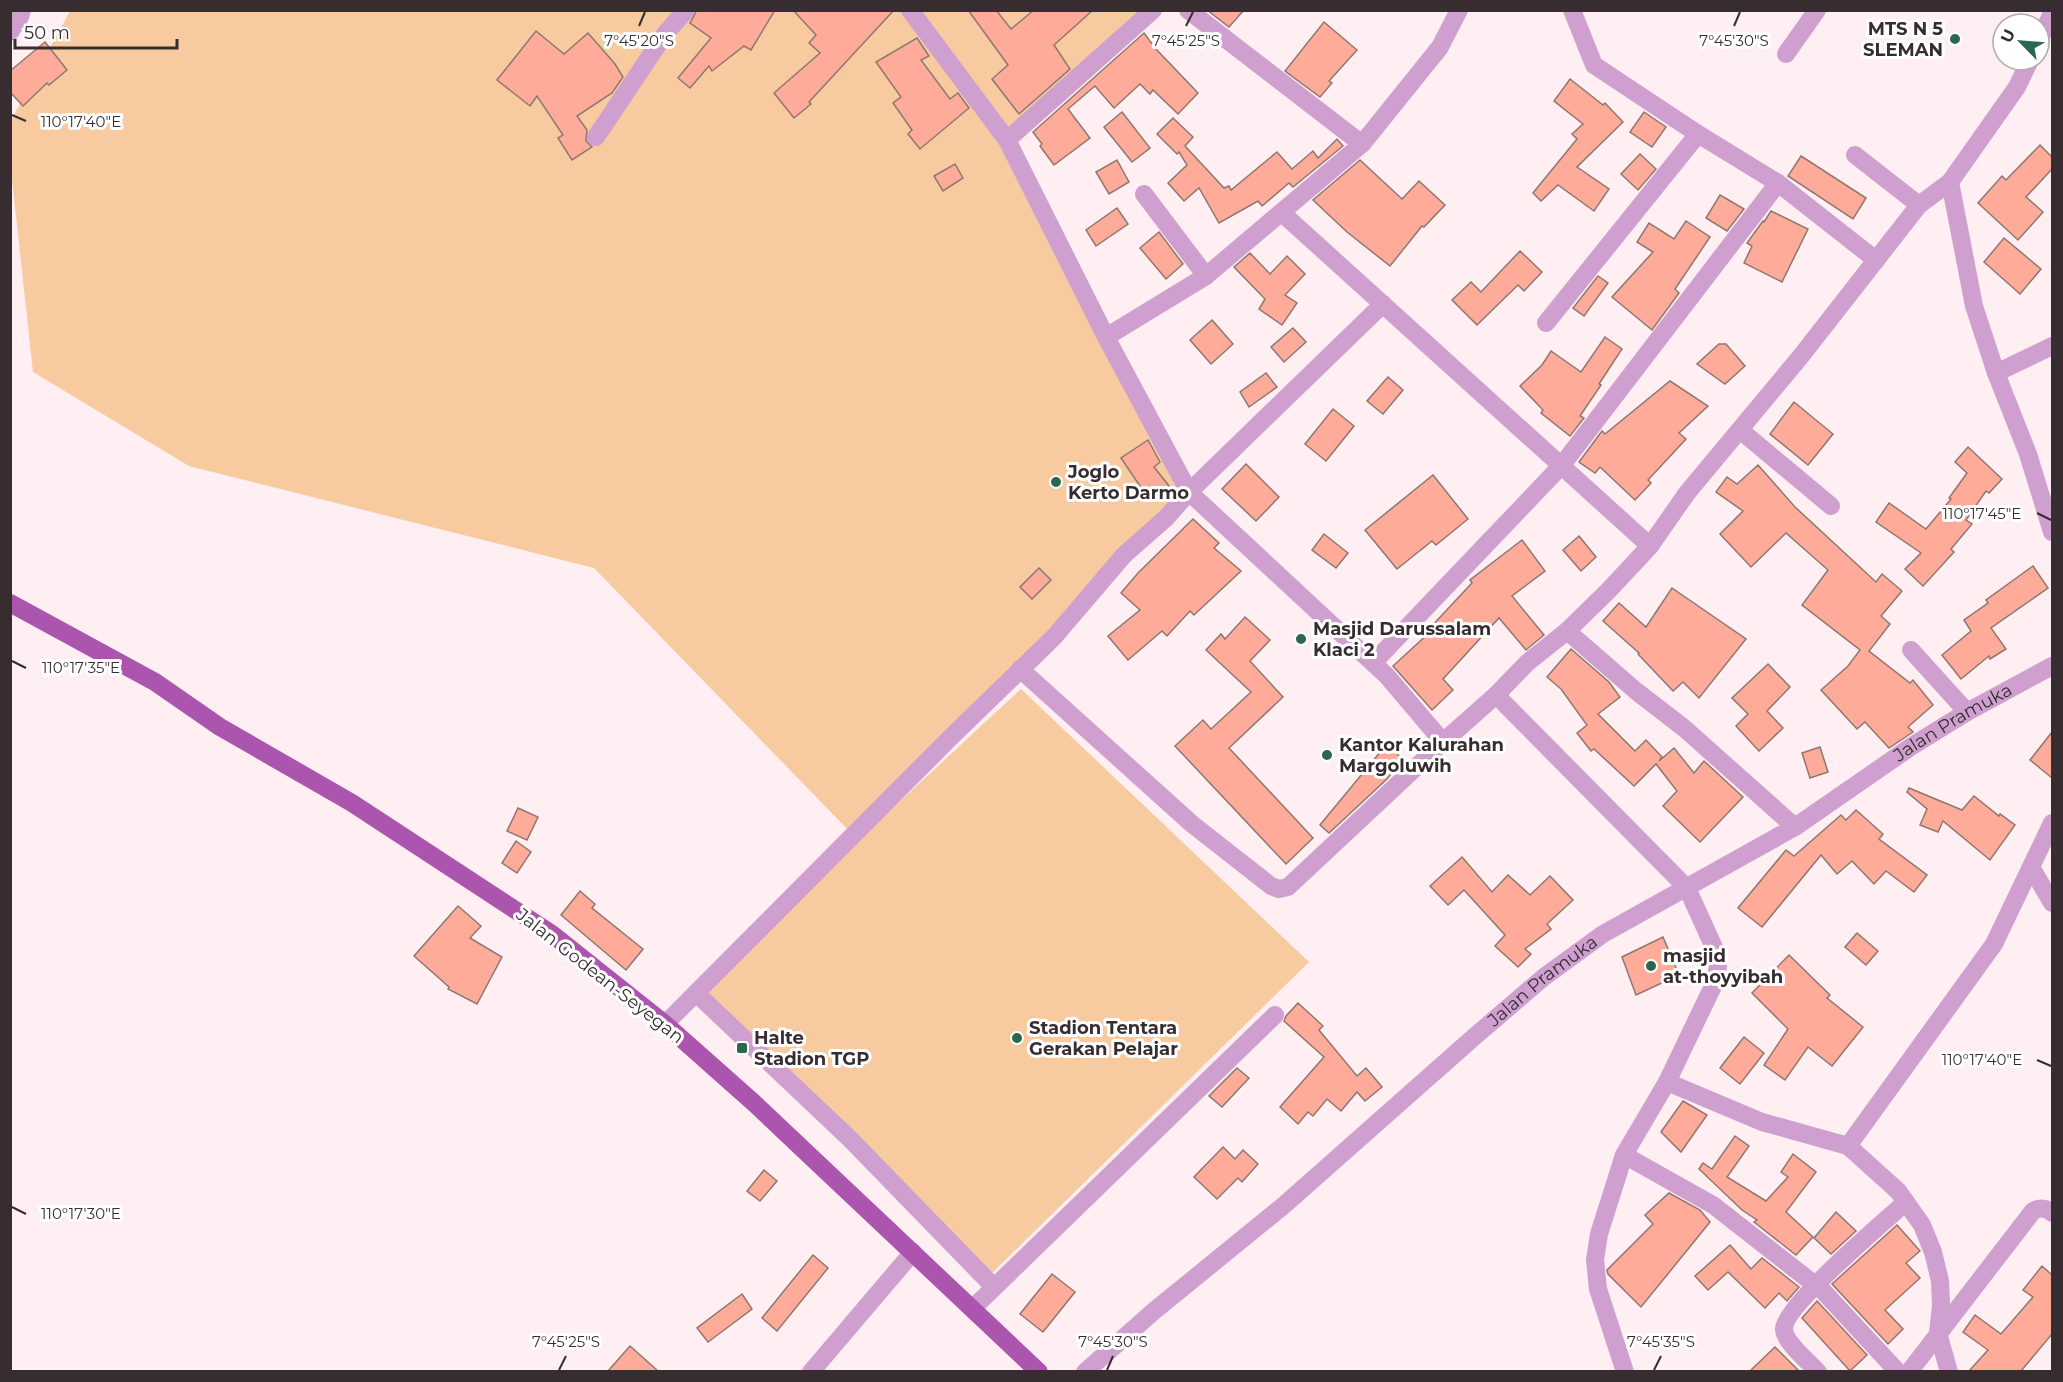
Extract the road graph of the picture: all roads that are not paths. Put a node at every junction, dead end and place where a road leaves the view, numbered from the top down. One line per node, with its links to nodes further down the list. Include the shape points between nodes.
1 (22, 10): 9 (street)
2 (686, 10): 13 (street, via 665,34)
3 (910, 10): 14 (street)
4 (1154, 10): 14 (street)
5 (1188, 10): 15 (street)
6 (1459, 10): 15 (street, via 1440,47)
7 (1572, 10): 12 (street, via 1594,65)
8 (1817, 10): 10 (street)
9 (10, 32)
10 (1786, 54)
11 (2024, 72): 17 (street)
12 (1698, 134): 18 (street); 25 (street)
13 (596, 137)
14 (1007, 140): 26 (street)
15 (1362, 144): 21 (street)
16 (1856, 155): 20 (street)
17 (1950, 182): 20 (street); 28 (street, via 1974,306)
18 (1778, 183): 22 (street); 30 (street)
19 (1144, 194): 23 (street)
20 (1919, 205): 22 (street)
21 (1282, 213): 23 (street); 24 (street)
22 (1876, 260): 29 (street)
23 (1206, 276): 26 (street)
24 (1383, 303): 30 (street); 31 (street)
25 (1546, 323)
26 (1106, 337): 31 (street)
27 (2052, 346): 28 (street)
28 (1996, 373): 32 (street)
29 (1740, 430): 33 (street); 35 (street)
30 (1562, 465): 35 (street); 39 (street)
31 (1189, 492): 39 (street); 41 (street, via 1124,555 1054,637)
32 (2048, 500): 34 (street)
33 (1831, 506)
34 (2052, 532)
35 (1650, 546): 37 (street)
36 (10, 603): 52 (main road, Jalan Godean-Seyegan, via 155,682 220,727 352,803 552,933)
37 (1567, 631): 42 (street, via 1527,663); 46 (street, via 1684,728)
38 (1911, 650): 43 (street)
39 (1373, 663): 44 (street)
40 (2052, 666): 43 (street, Jalan Pramuka)
41 (1020, 669): 44 (street, via 1192,824 1279,889 1288,887); 50 (street)
42 (1496, 695): 44 (street); 48 (street)
43 (1967, 712): 46 (street, Jalan Pramuka)
44 (1443, 742)
45 (2052, 823): 47 (street)
46 (1795, 828): 48 (street, Jalan Pramuka)
47 (2031, 867): 49 (street); 54 (street, via 1994,944)
48 (1687, 888): 53 (street, via 1717,954 1718,966 1715,982); 65 (street, Jalan Pramuka, via 1603,934 1544,977 1283,1206)
49 (2052, 903)
50 (696, 993): 52 (street); 60 (street, via 850,1139)
51 (1275, 1014): 60 (street)
52 (665, 1024): 58 (main road, Jalan Godean-Seyegan)
53 (1667, 1082): 54 (street, via 1762,1122); 55 (street)
54 (1848, 1146): 56 (street)
55 (1624, 1155): 59 (street, via 1713,1205); 66 (street, via 1599,1234 1595,1260 1598,1289)
56 (1906, 1202): 59 (street); 62 (street, via 1922,1225 1933,1252 1940,1281)
57 (2052, 1214): 62 (street, via 2046,1209 2033,1211)
58 (913, 1252): 61 (main road, Jalan Godean-Seyegan); 64 (street)
59 (1816, 1285): 67 (street, via 1786,1320 1784,1328 1785,1338); 68 (street)
60 (994, 1287): 61 (street)
61 (973, 1308): 63 (main road, Jalan Godean-Seyegan)
62 (1938, 1333): 69 (street); 70 (street)
63 (1035, 1370)
64 (811, 1371)
65 (1085, 1371)
66 (1624, 1371)
67 (1818, 1371)
68 (1898, 1371)
69 (1909, 1371)
70 (1948, 1371)

